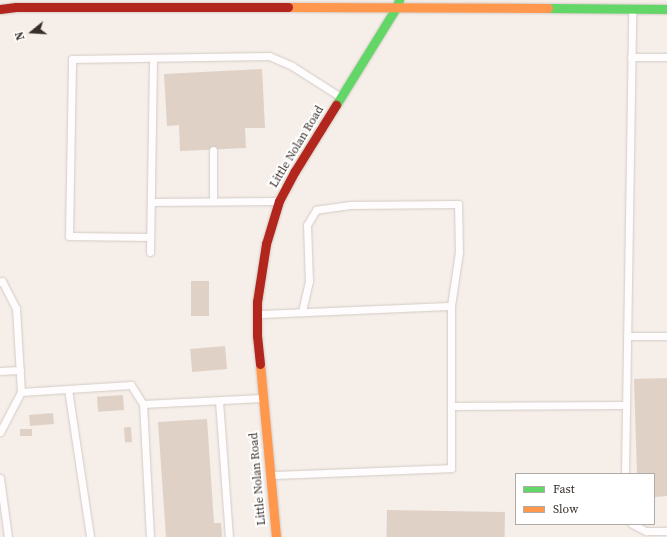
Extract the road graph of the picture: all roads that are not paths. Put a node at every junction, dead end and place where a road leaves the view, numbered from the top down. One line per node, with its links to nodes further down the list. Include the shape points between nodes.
1 (154, 3): 2 (main road); 3 (main road)
2 (196, 3): 4 (main road)
3 (17, 4): 7 (main road)
4 (297, 4): 5 (main road)
5 (398, 4): 6 (main road); 13 (main road, Little Nolan Road)
6 (528, 4): 8 (main road)
7 (0, 9)
8 (632, 9): 9 (main road); 10 (lane)
9 (667, 9)
10 (631, 57): 11 (lane); 24 (lane)
11 (667, 57)
12 (153, 58): 13 (lane, via 269,56 292,66); 17 (lane); 18 (lane, via 72,59 71,82 69,236)
13 (341, 97): 16 (main road, Little Nolan Road)
14 (214, 150): 15 (lane)
15 (213, 201): 16 (lane); 17 (lane)
16 (279, 201): 23 (main road, Little Nolan Road, via 262,262)
17 (151, 202): 18 (lane)
18 (150, 237): 19 (lane)
19 (150, 252)
20 (0, 282): 26 (lane, via 2,281 16,308)
21 (451, 306): 22 (lane); 22 (lane, via 459,252 458,204 350,205 316,210 307,225 309,281); 34 (lane)
22 (302, 312): 23 (lane)
23 (257, 314): 30 (main road, Little Nolan Road)
24 (627, 336): 25 (lane); 33 (lane)
25 (667, 336)
26 (20, 370): 27 (lane); 29 (lane)
27 (0, 371)
28 (68, 389): 29 (lane); 32 (lane, via 131,385); 42 (lane)
29 (21, 392): 35 (lane)
30 (263, 398): 31 (lane); 37 (main road, Little Nolan Road)
31 (219, 401): 32 (lane); 44 (lane)
32 (143, 404): 43 (lane)
33 (625, 405): 34 (lane); 36 (lane)
34 (451, 406): 37 (lane, via 451,468)
35 (0, 432)
36 (625, 473)
37 (270, 475): 45 (main road, Little Nolan Road)
38 (0, 478): 41 (lane)
39 (634, 525): 40 (lane, via 646,531)
40 (667, 531)
41 (8, 537)
42 (90, 537)
43 (150, 537)
44 (229, 537)
45 (276, 537)

